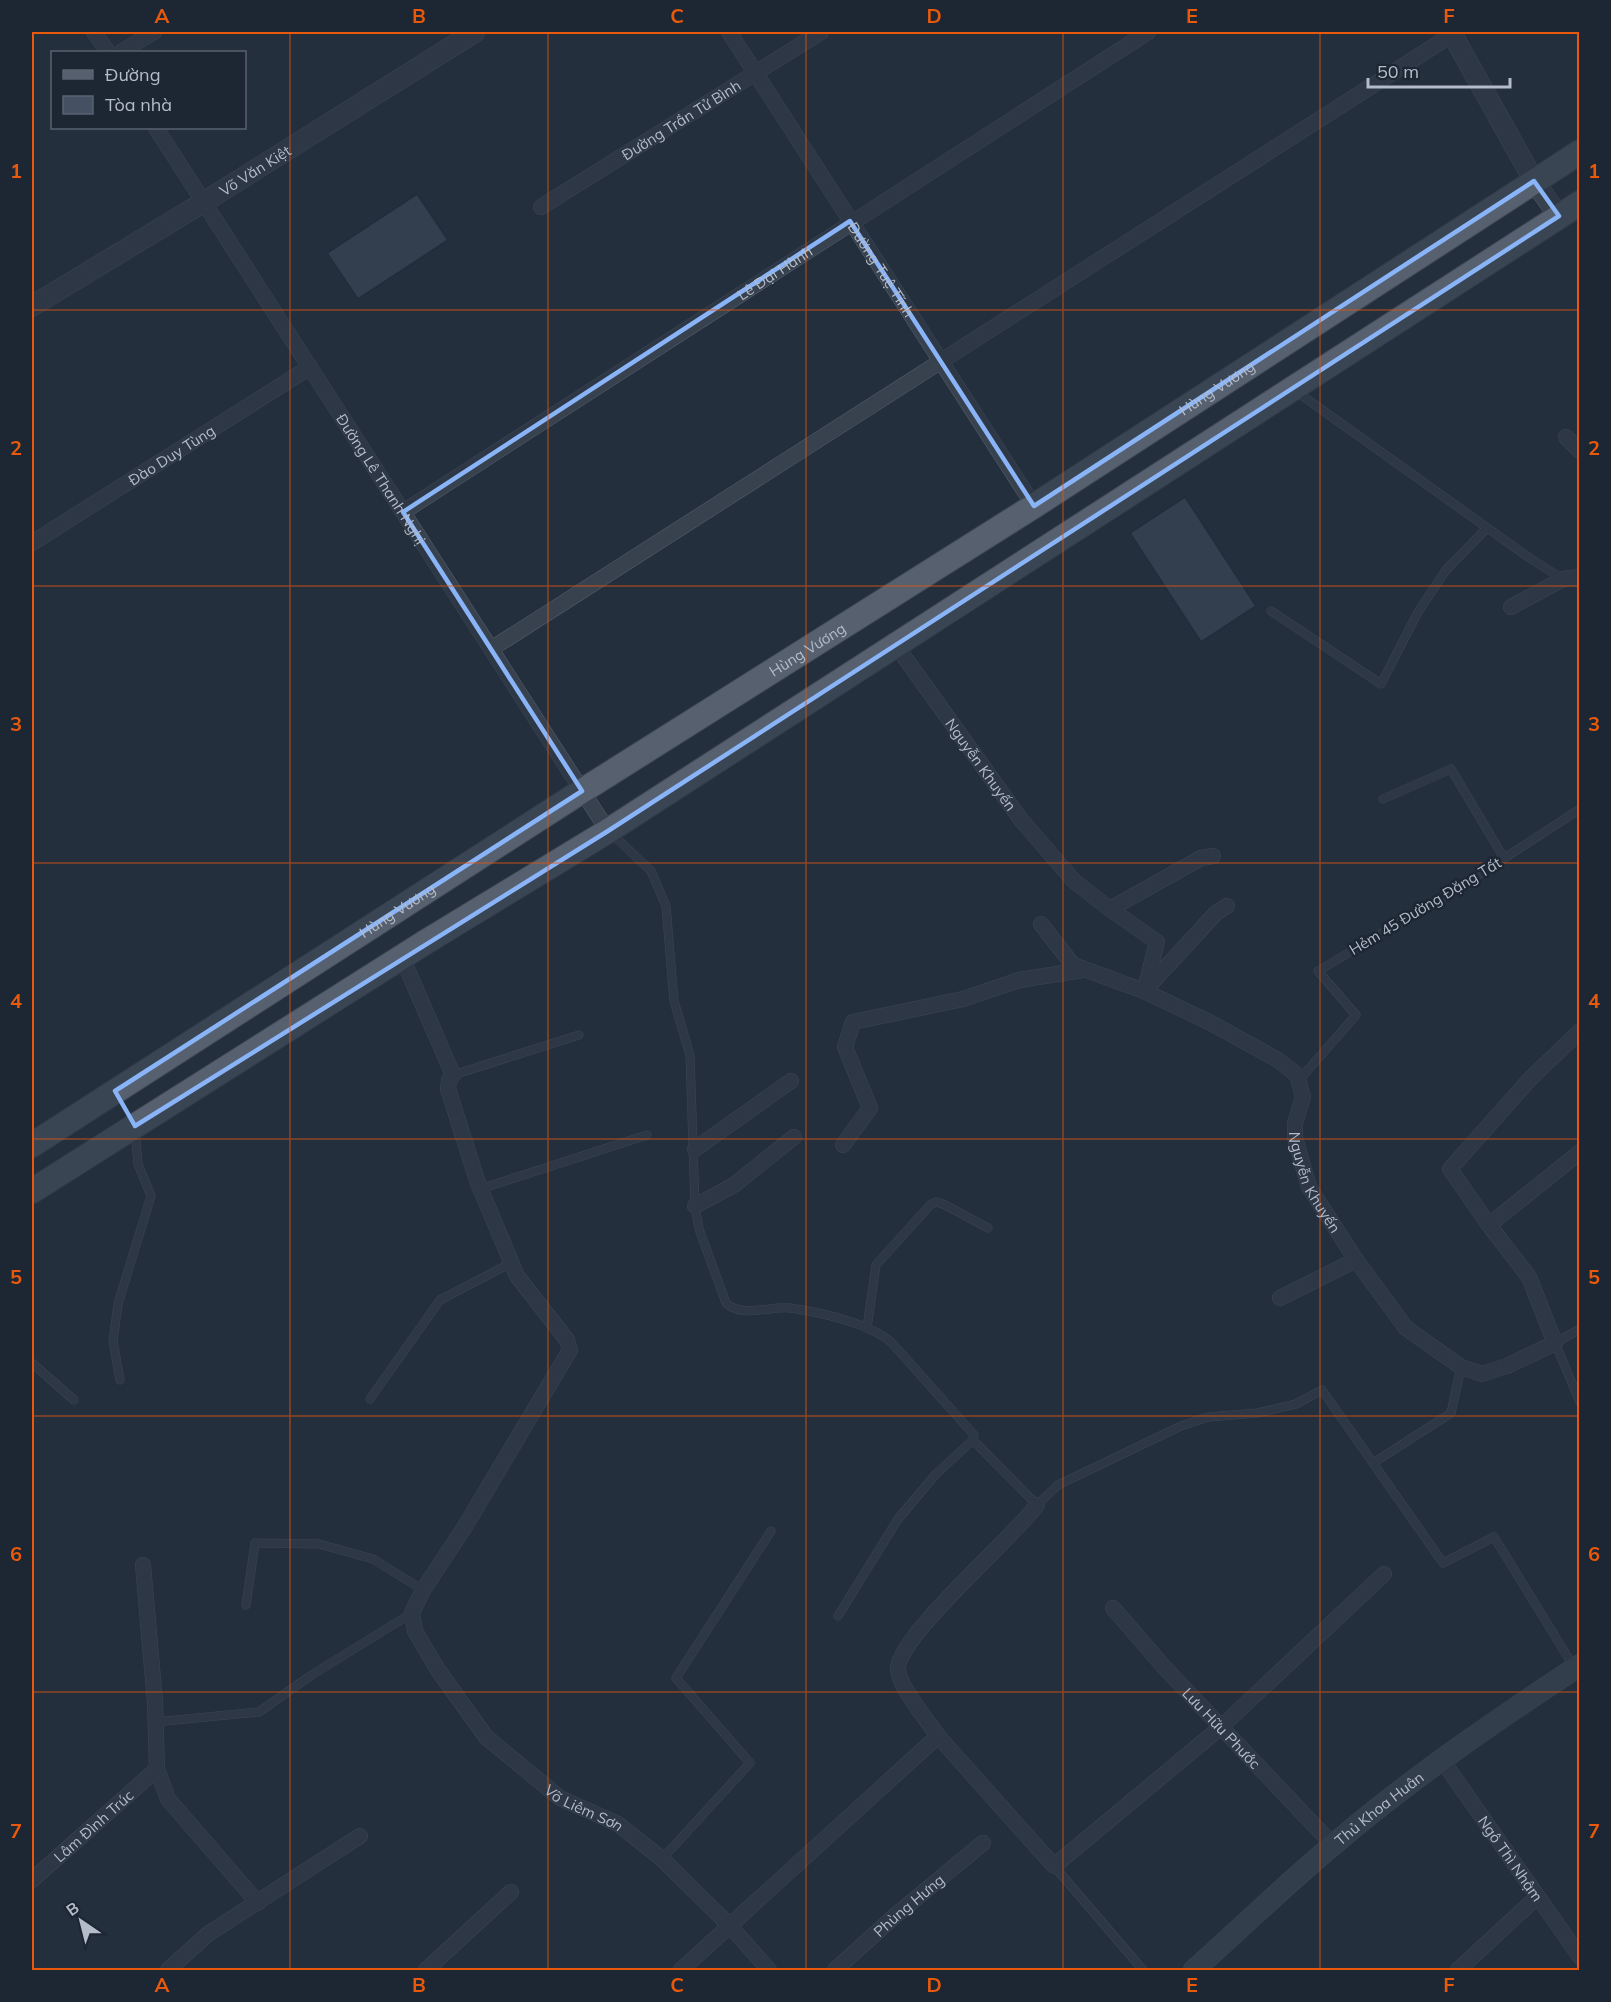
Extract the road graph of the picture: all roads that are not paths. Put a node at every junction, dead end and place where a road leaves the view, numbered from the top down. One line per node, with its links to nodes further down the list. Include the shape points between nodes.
1 (94, 32): 8 (street)
2 (154, 32): 9 (street)
3 (476, 32): 14 (street, Võ Văn Kiệt)
4 (729, 32): 10 (street, Đường Tuệ Tĩnh)
5 (821, 32): 10 (street, Đường Trần Tử Bình)
6 (1148, 32): 18 (street, Lê Đại Hành)
7 (1452, 33): 13 (street); 20 (street)
8 (107, 51)
9 (124, 51)
10 (755, 72): 16 (street, Đường Trần Tử Bình); 18 (street, Đường Tuệ Tĩnh)
11 (157, 129): 14 (street, Đường Lê Thanh Nghị)
12 (1580, 152): 13 (main road, Hùng Vương)
13 (1534, 181): 17 (street); 25 (main road, Hùng Vương)
14 (204, 202): 19 (street, Võ Văn Kiệt); 21 (street, Đường Lê Thanh Nghị)
15 (1580, 203): 17 (main road)
16 (541, 207)
17 (1559, 216): 22 (main road)
18 (850, 221): 20 (street, Đường Tuệ Tĩnh); 26 (street, Lê Đại Hành)
19 (32, 306)
20 (940, 362): 25 (street, Đường Tuệ Tĩnh); 34 (street)
21 (310, 367): 26 (street, Đường Lê Thanh Nghị); 28 (street, Đào Duy Tùng)
22 (1293, 389): 27 (lane); 33 (main road)
23 (1566, 437): 24 (street)
24 (1580, 451)
25 (1034, 506): 35 (main road, Hùng Vương)
26 (403, 512): 34 (street, Đường Lê Thanh Nghị)
27 (1487, 528): 30 (lane); 32 (lane, via 1446,570 1418,612 1381,684)
28 (32, 543)
29 (1580, 577): 30 (street)
30 (1563, 579): 31 (street)
31 (1511, 607)
32 (1271, 611)
33 (895, 644): 38 (main road); 42 (street, Nguyễn Khuyến, via 1022,821 1074,881)
34 (491, 649): 35 (street, Đường Lê Thanh Nghị)
35 (582, 790): 38 (street, Đường Lê Thanh Nghị); 52 (main road, Hùng Vương)
36 (1383, 800): 40 (lane, via 1451,769)
37 (1580, 809): 40 (lane, Hẻm 45 Đường Đặng Tất)
38 (608, 831): 44 (main road); 58 (lane, via 651,871 666,906 674,1001 690,1055)
39 (1213, 856): 42 (street, via 1201,858)
40 (1504, 858): 50 (lane, Hẻm 45 Đường Đặng Tất, via 1318,971 1356,1015)
41 (1227, 906): 46 (street)
42 (1110, 909): 46 (street, Nguyễn Khuyến, via 1157,942)
43 (1041, 924): 45 (street, via 1073,965)
44 (402, 957): 49 (street); 53 (main road)
45 (1083, 970): 46 (street); 57 (street, via 1019,980 963,999 853,1022 845,1047 870,1108)
46 (1144, 992): 50 (street, via 1278,1060)
47 (1580, 1031): 63 (street, via 1529,1080 1450,1169)
48 (579, 1035): 49 (lane)
49 (453, 1075): 60 (street, via 448,1080 448,1089)
50 (1299, 1079): 65 (street, Nguyễn Khuyến, via 1303,1097 1295,1123 1296,1138 1306,1181)
51 (791, 1081): 58 (street)
52 (115, 1091): 53 (main road); 56 (main road, Hùng Vương)
53 (135, 1126): 61 (main road); 73 (lane, via 138,1164 150,1196 118,1304 113,1341)
54 (647, 1135): 60 (lane)
55 (794, 1137): 62 (street, via 734,1185)
56 (32, 1144)
57 (843, 1145)
58 (695, 1149): 62 (lane)
59 (1580, 1152): 63 (street)
60 (480, 1189): 66 (street)
61 (32, 1191)
62 (695, 1206): 68 (lane, via 699,1229 731,1309 788,1308)
63 (1489, 1225): 70 (street, via 1528,1277)
64 (988, 1228): 68 (lane, via 945,1205 931,1204 876,1265)
65 (1356, 1260): 67 (street); 72 (street, Nguyễn Khuyến, via 1406,1328)
66 (512, 1263): 75 (lane, via 441,1300); 83 (street, via 524,1287 567,1340 570,1350)
67 (1280, 1298)
68 (867, 1328): 77 (lane, via 892,1343 968,1426)
69 (1580, 1329): 70 (lane)
70 (1555, 1343): 72 (street, Nguyễn Khuyến, via 1494,1371 1473,1373); 76 (lane)
71 (32, 1363): 74 (lane)
72 (1461, 1367): 78 (lane, via 1451,1413)
73 (120, 1380)
74 (74, 1400)
75 (370, 1400)
76 (1580, 1402)
77 (973, 1440): 79 (lane); 87 (lane, via 936,1474 898,1519)
78 (1373, 1463): 79 (lane, via 1322,1390 1296,1404 1257,1413 1208,1417 1180,1426 1058,1485); 88 (lane, via 1443,1563 1494,1537)
79 (1036, 1505): 91 (street, via 1014,1533 943,1604 900,1660 898,1668 903,1683)
80 (771, 1531): 97 (lane, via 676,1678 750,1763)
81 (143, 1565): 89 (street)
82 (1384, 1574): 90 (street)
83 (423, 1590): 84 (lane, via 373,1559 319,1544 255,1543); 86 (street)
84 (246, 1605)
85 (1113, 1608): 90 (street, Lưu Hữu Phước)
86 (412, 1613): 89 (lane, via 260,1712); 97 (street, Võ Liêm Sơn, via 415,1631 486,1737 561,1798 618,1824)
87 (838, 1616)
88 (1577, 1666): 92 (main road, Thủ Khoa Huân)
89 (155, 1722): 93 (street)
90 (1221, 1727): 96 (street, Lưu Hữu Phước); 98 (street)
91 (938, 1736): 98 (street); 103 (street)
92 (1442, 1760): 96 (main road, Thủ Khoa Huân); 101 (street, Ngô Thì Nhậm)
93 (157, 1770): 99 (street, Lâm Đình Trúc); 102 (street, via 168,1799)
94 (360, 1836): 102 (street)
95 (983, 1843): 109 (street, Phùng Hưng)
96 (1333, 1845): 111 (main road, Thủ Khoa Huân)
97 (662, 1859): 103 (street, Võ Liêm Sơn)
98 (1054, 1866): 110 (lane)
99 (32, 1880)
100 (511, 1892): 106 (street)
101 (1537, 1897): 104 (street, Ngô Thì Nhậm); 112 (street)
102 (258, 1903): 105 (street, via 208,1934)
103 (731, 1927): 107 (street); 108 (street, Võ Liêm Sơn)
104 (1580, 1957)
105 (168, 1971)
106 (426, 1971)
107 (681, 1971)
108 (769, 1971)
109 (835, 1971)
110 (1143, 1971)
111 (1194, 1971)
112 (1458, 1971)

